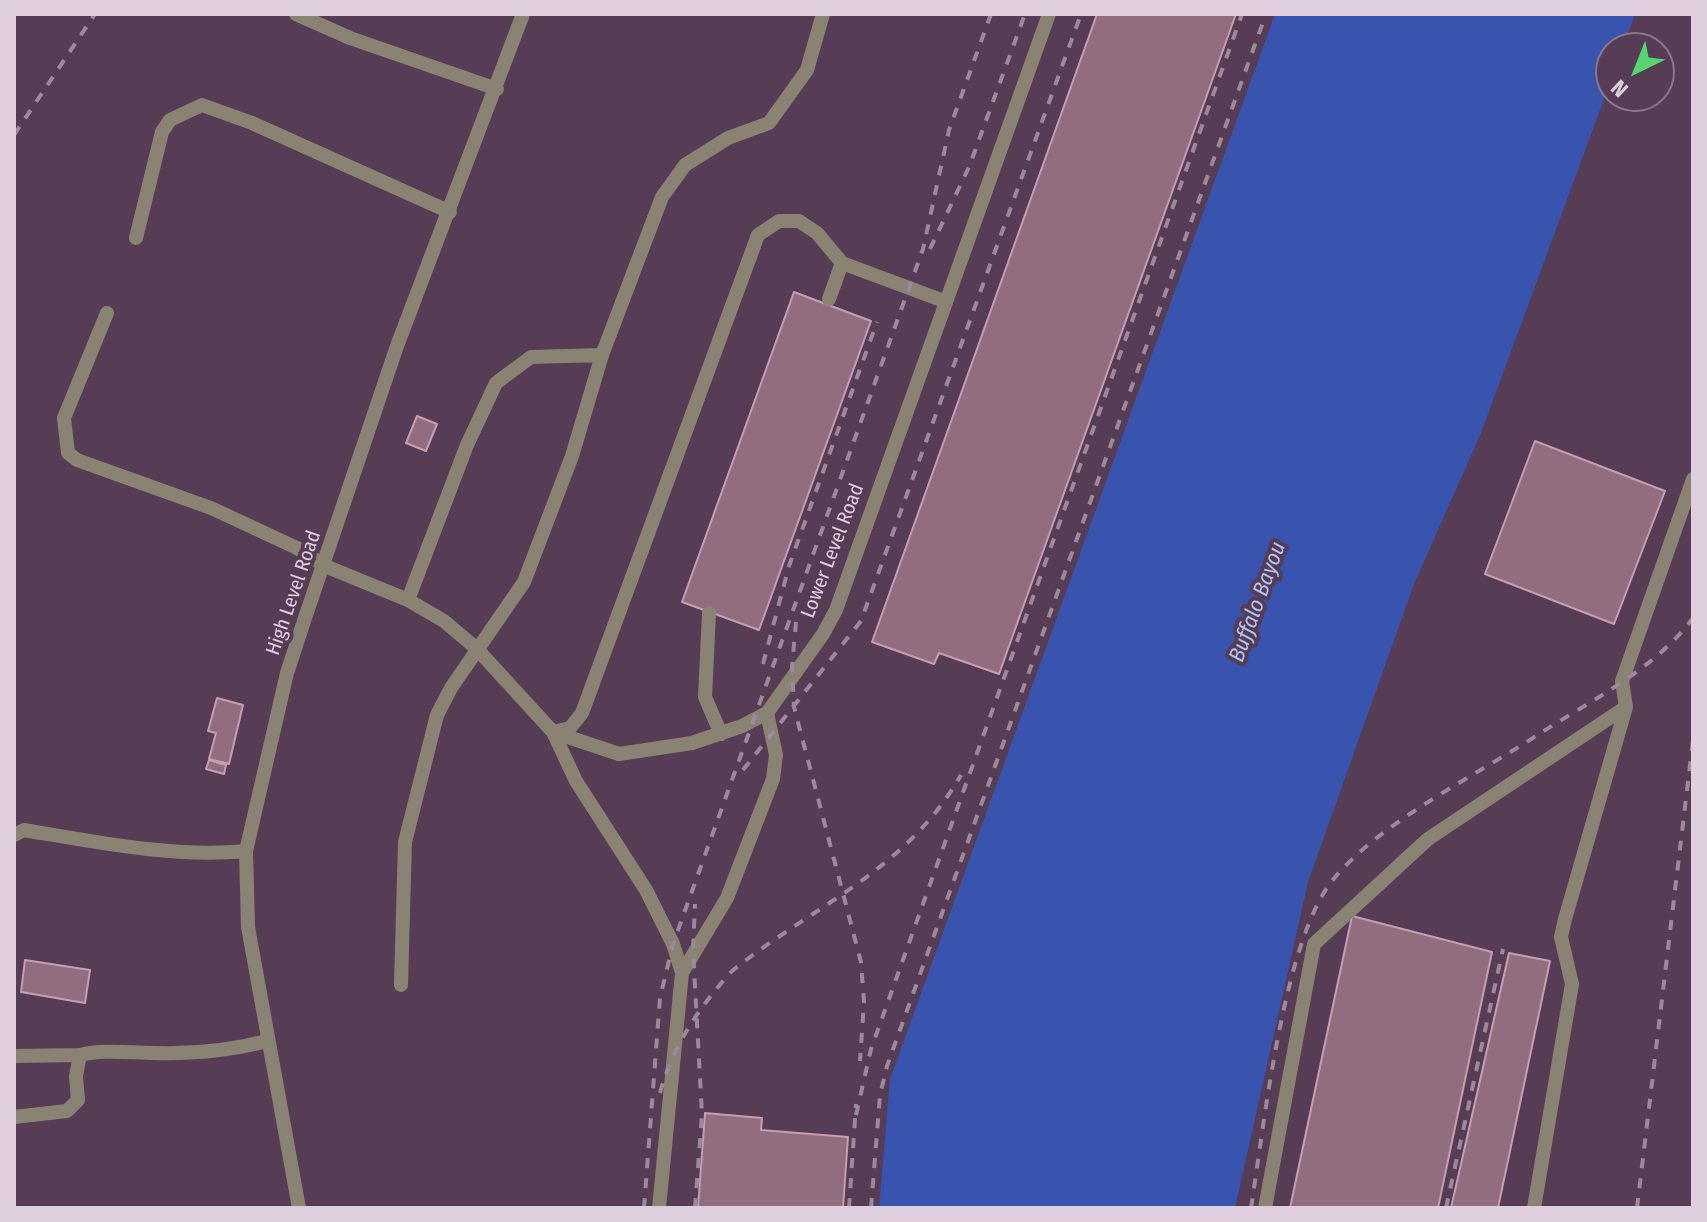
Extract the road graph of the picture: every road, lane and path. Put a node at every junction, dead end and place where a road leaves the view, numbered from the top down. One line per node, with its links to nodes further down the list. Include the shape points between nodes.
1 (296, 14): 5 (lane)
2 (523, 14): 5 (lane, High Level Road)
3 (823, 14): 12 (lane, via 807,70 769,123 728,138 685,165 662,197)
4 (1049, 14): 10 (lane, Lower Level Road)
5 (497, 89): 6 (lane, High Level Road)
6 (450, 212): 7 (lane, via 202,105 170,120 162,132); 14 (lane, High Level Road, via 369,423)
7 (136, 238)
8 (842, 263): 9 (lane); 10 (lane); 20 (lane, via 799,221 779,221 758,235 582,713 570,728)
9 (829, 299)
10 (944, 301): 19 (lane, Lower Level Road, via 836,610)
11 (107, 313): 14 (lane, via 64,418 68,453 211,508)
12 (602, 355): 15 (lane, via 531,357 496,383); 17 (lane, via 572,456 524,582)
13 (1693, 479): 18 (lane, via 1622,681)
14 (325, 566): 15 (lane); 23 (lane, High Level Road, via 287,673)
15 (408, 600): 17 (lane)
16 (709, 613): 21 (lane, via 705,697)
17 (477, 649): 20 (lane); 25 (lane, via 437,715 405,842)
18 (1626, 707): 32 (lane, via 1428,839 1314,944); 33 (lane, via 1561,937 1572,984)
19 (767, 713): 21 (lane); 24 (lane, via 776,755 773,779 727,898)
20 (553, 732): 21 (lane, via 619,754); 24 (lane, via 576,781 646,890)
21 (721, 734)
22 (14, 835): 23 (lane, via 24,830 217,854)
23 (246, 851): 26 (lane, High Level Road, via 248,927)
24 (682, 973): 31 (lane)
25 (401, 985)
26 (267, 1041): 27 (lane, via 233,1050 99,1050); 30 (lane, High Level Road)
27 (80, 1055): 28 (lane); 29 (lane, via 78,1100 67,1111)
28 (14, 1056)
29 (14, 1117)
30 (299, 1208)
31 (659, 1208)
32 (1265, 1208)
33 (1534, 1208)

